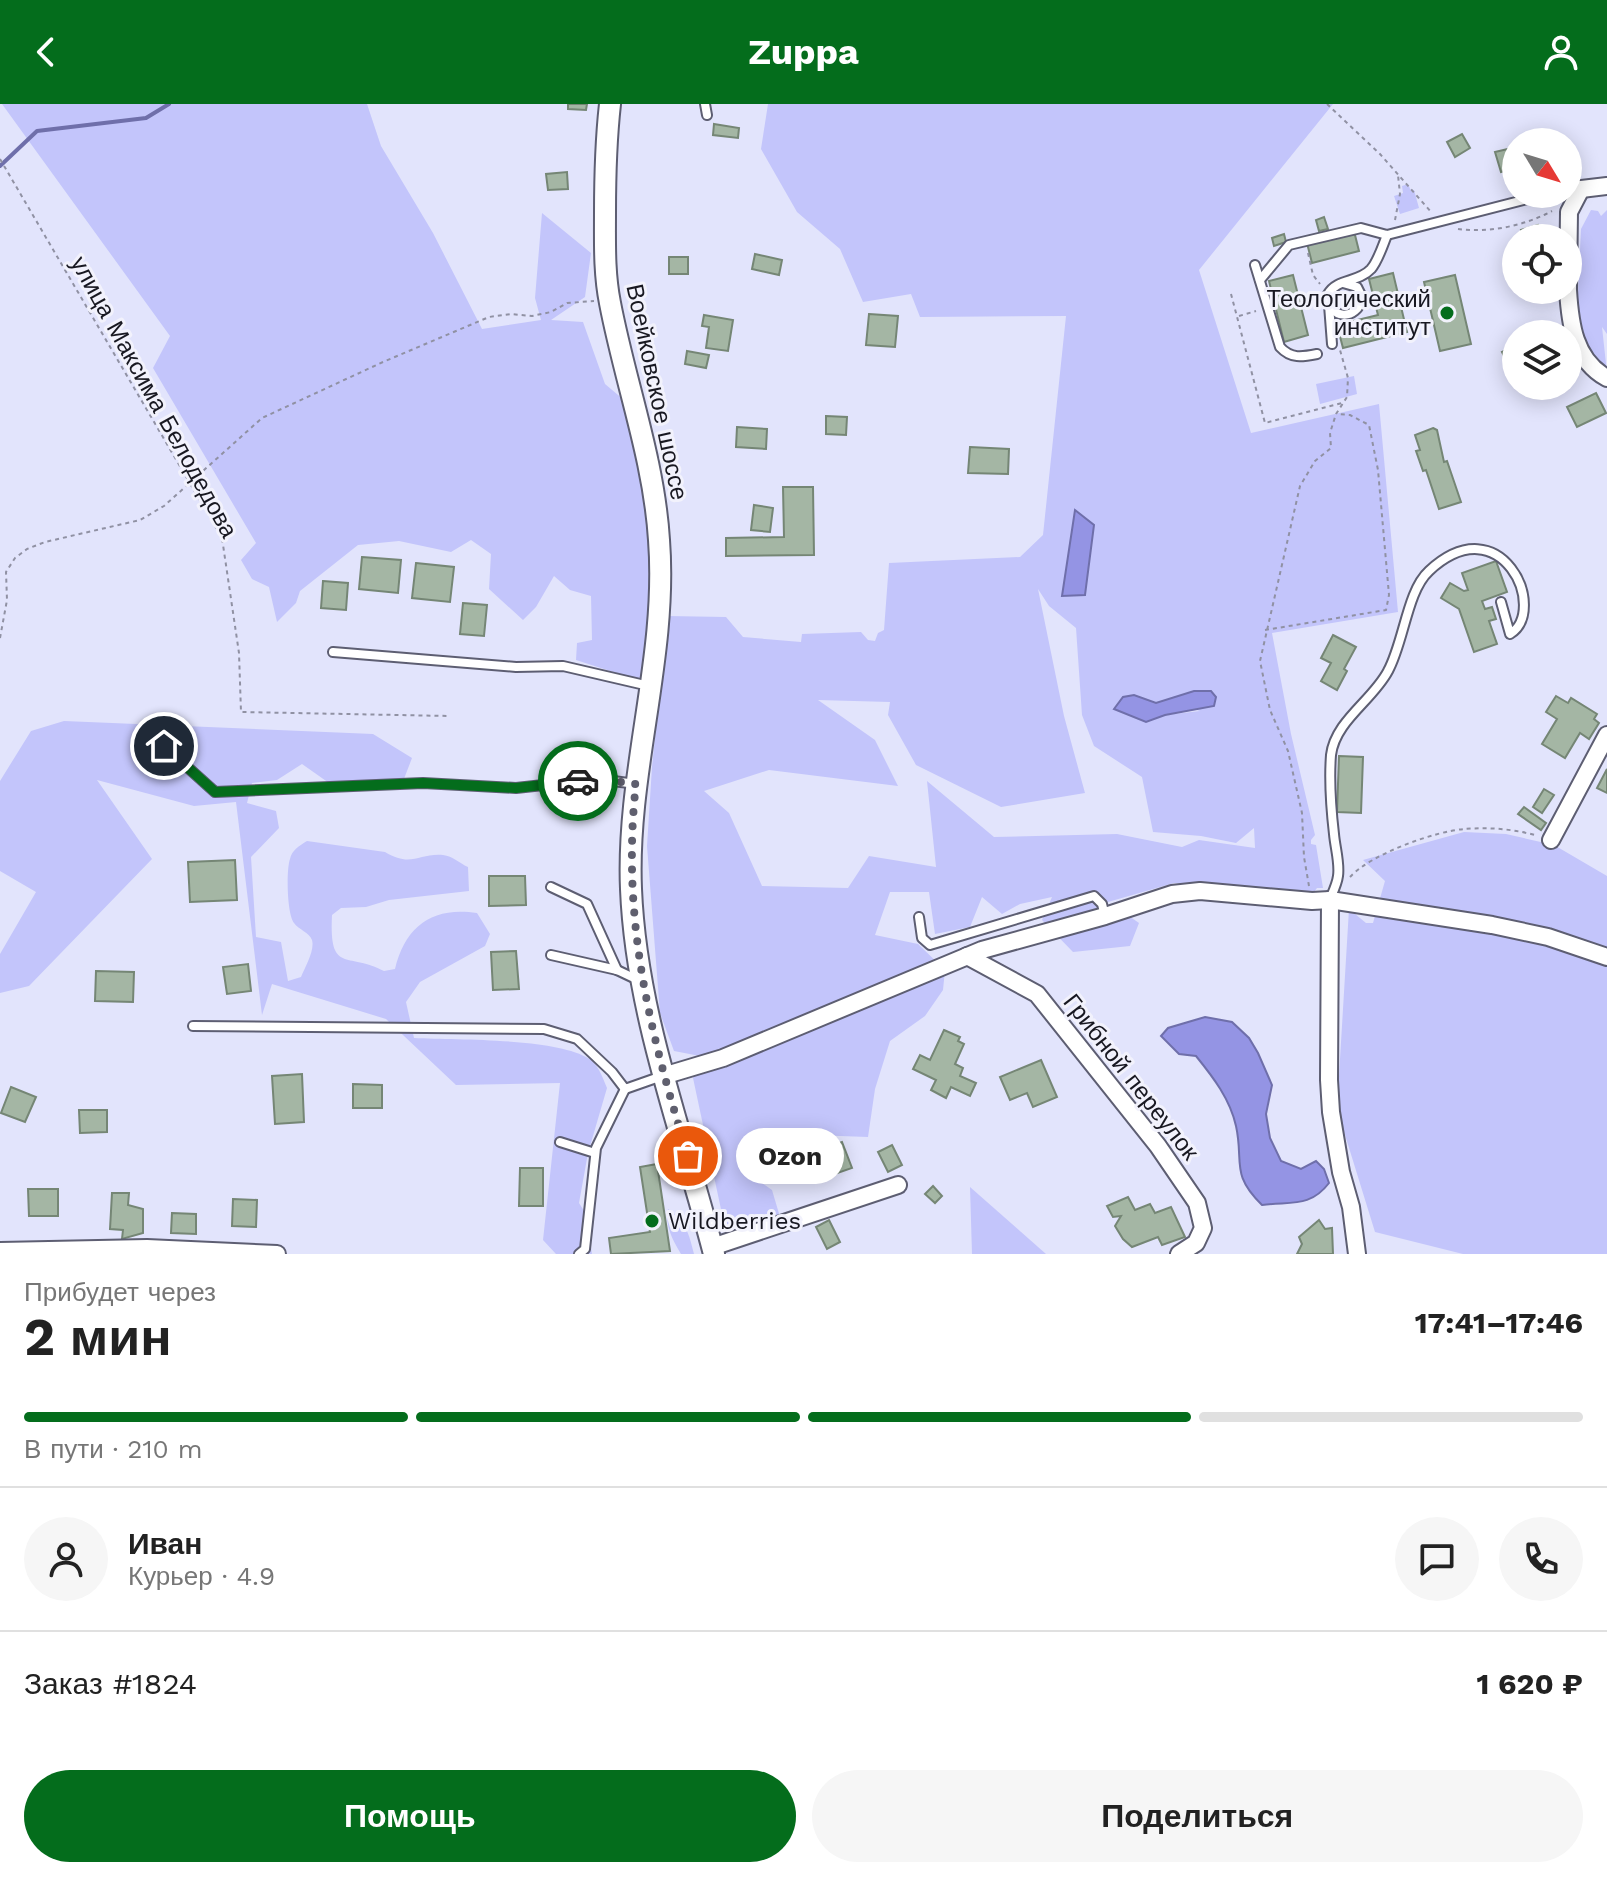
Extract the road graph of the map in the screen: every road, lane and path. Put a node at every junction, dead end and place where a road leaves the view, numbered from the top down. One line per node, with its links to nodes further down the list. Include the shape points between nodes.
1 (610, 104): 19 (street, Воейковское шоссе, via 605,172)
2 (705, 104): 4 (lane)
3 (1327, 104): 6 (path)
4 (707, 115)
5 (0, 159): 36 (path, улица Максима Белодедова, via 222,538 239,653 241,712)
6 (1390, 165): 11 (path); 12 (path, via 1398,175 1400,194)
7 (1607, 186): 8 (street)
8 (1582, 189)
9 (1502, 205): 11 (lane)
10 (1554, 210): 11 (path, via 1492,229)
11 (1437, 224): 12 (lane)
12 (1387, 235): 13 (lane, via 1361,228); 16 (lane, via 1371,269)
13 (1305, 240): 15 (lane, via 1289,245); 18 (path, via 1313,275)
14 (1255, 265): 15 (lane)
15 (1260, 280): 22 (lane)
16 (1343, 283): 18 (lane, via 1332,286); 21 (lane, via 1357,287 1361,304 1343,315)
17 (1231, 294): 23 (path)
18 (1328, 294): 21 (lane)
19 (609, 299): 33 (path, via 567,303 532,316 489,317 262,418 164,506 140,520 45,542 15,558 6,572); 35 (street, Воейковское шоссе, via 653,484 660,542)
20 (1569, 304): 26 (street, via 1577,346)
21 (1329, 305): 24 (lane)
22 (1268, 308): 23 (path); 25 (lane, via 1286,353 1296,358)
23 (1238, 316): 29 (path, via 1265,423)
24 (1332, 344): 28 (path, via 1341,352 1348,378)
25 (1317, 354)
26 (1607, 378)
27 (1330, 401): 29 (path)
28 (1343, 403): 29 (path); 30 (path)
29 (1332, 406)
30 (1336, 414): 32 (path, via 1331,448 1315,461 1300,486); 32 (path, via 1369,425 1378,470 1386,610)
31 (1501, 602): 43 (lane, via 1510,634 1523,621 1522,589 1513,570 1489,550 1459,550 1425,574 1413,593 1396,657 1334,742 1331,811 1338,876)
32 (1265, 630): 44 (path, via 1260,661 1302,813)
33 (0, 638)
34 (333, 652): 35 (lane, via 563,666)
35 (649, 686): 39 (street, Воейковское шоссе)
36 (449, 716)
37 (1607, 735): 40 (street)
38 (164, 746): 39 (lane, via 215,792 423,783 516,788 598,779)
39 (636, 784): 51 (street, Воейковское шоссе, via 631,890)
40 (1551, 840): 41 (path, via 1491,828 1461,829 1388,850)
41 (1348, 880)
42 (551, 887): 50 (lane, via 587,904)
43 (1330, 900): 44 (street); 49 (street, via 1492,925); 63 (street, via 1331,1112)
44 (1312, 901): 45 (street, via 1200,891 1172,894)
45 (1105, 916): 46 (lane, via 1094,896 930,945 922,938); 48 (street)
46 (919, 917)
47 (551, 955): 50 (lane)
48 (967, 956): 53 (street, via 723,1058); 62 (street, Грибной переулок, via 1037,994 1158,1146 1197,1203 1203,1228 1196,1243)
49 (1607, 957)
50 (617, 970): 51 (lane)
51 (642, 982): 53 (street, Воейковское шоссе)
52 (193, 1026): 54 (lane, via 544,1029 577,1039)
53 (663, 1076): 54 (lane); 58 (street, Воейковское шоссе)
54 (625, 1089): 56 (lane)
55 (560, 1142): 56 (lane)
56 (595, 1153): 61 (lane, via 585,1249)
57 (898, 1185): 58 (street)
58 (713, 1250)
59 (0, 1251): 60 (street, via 147,1248)
60 (277, 1254)
61 (579, 1254)
62 (1179, 1254)
63 (1357, 1254)

